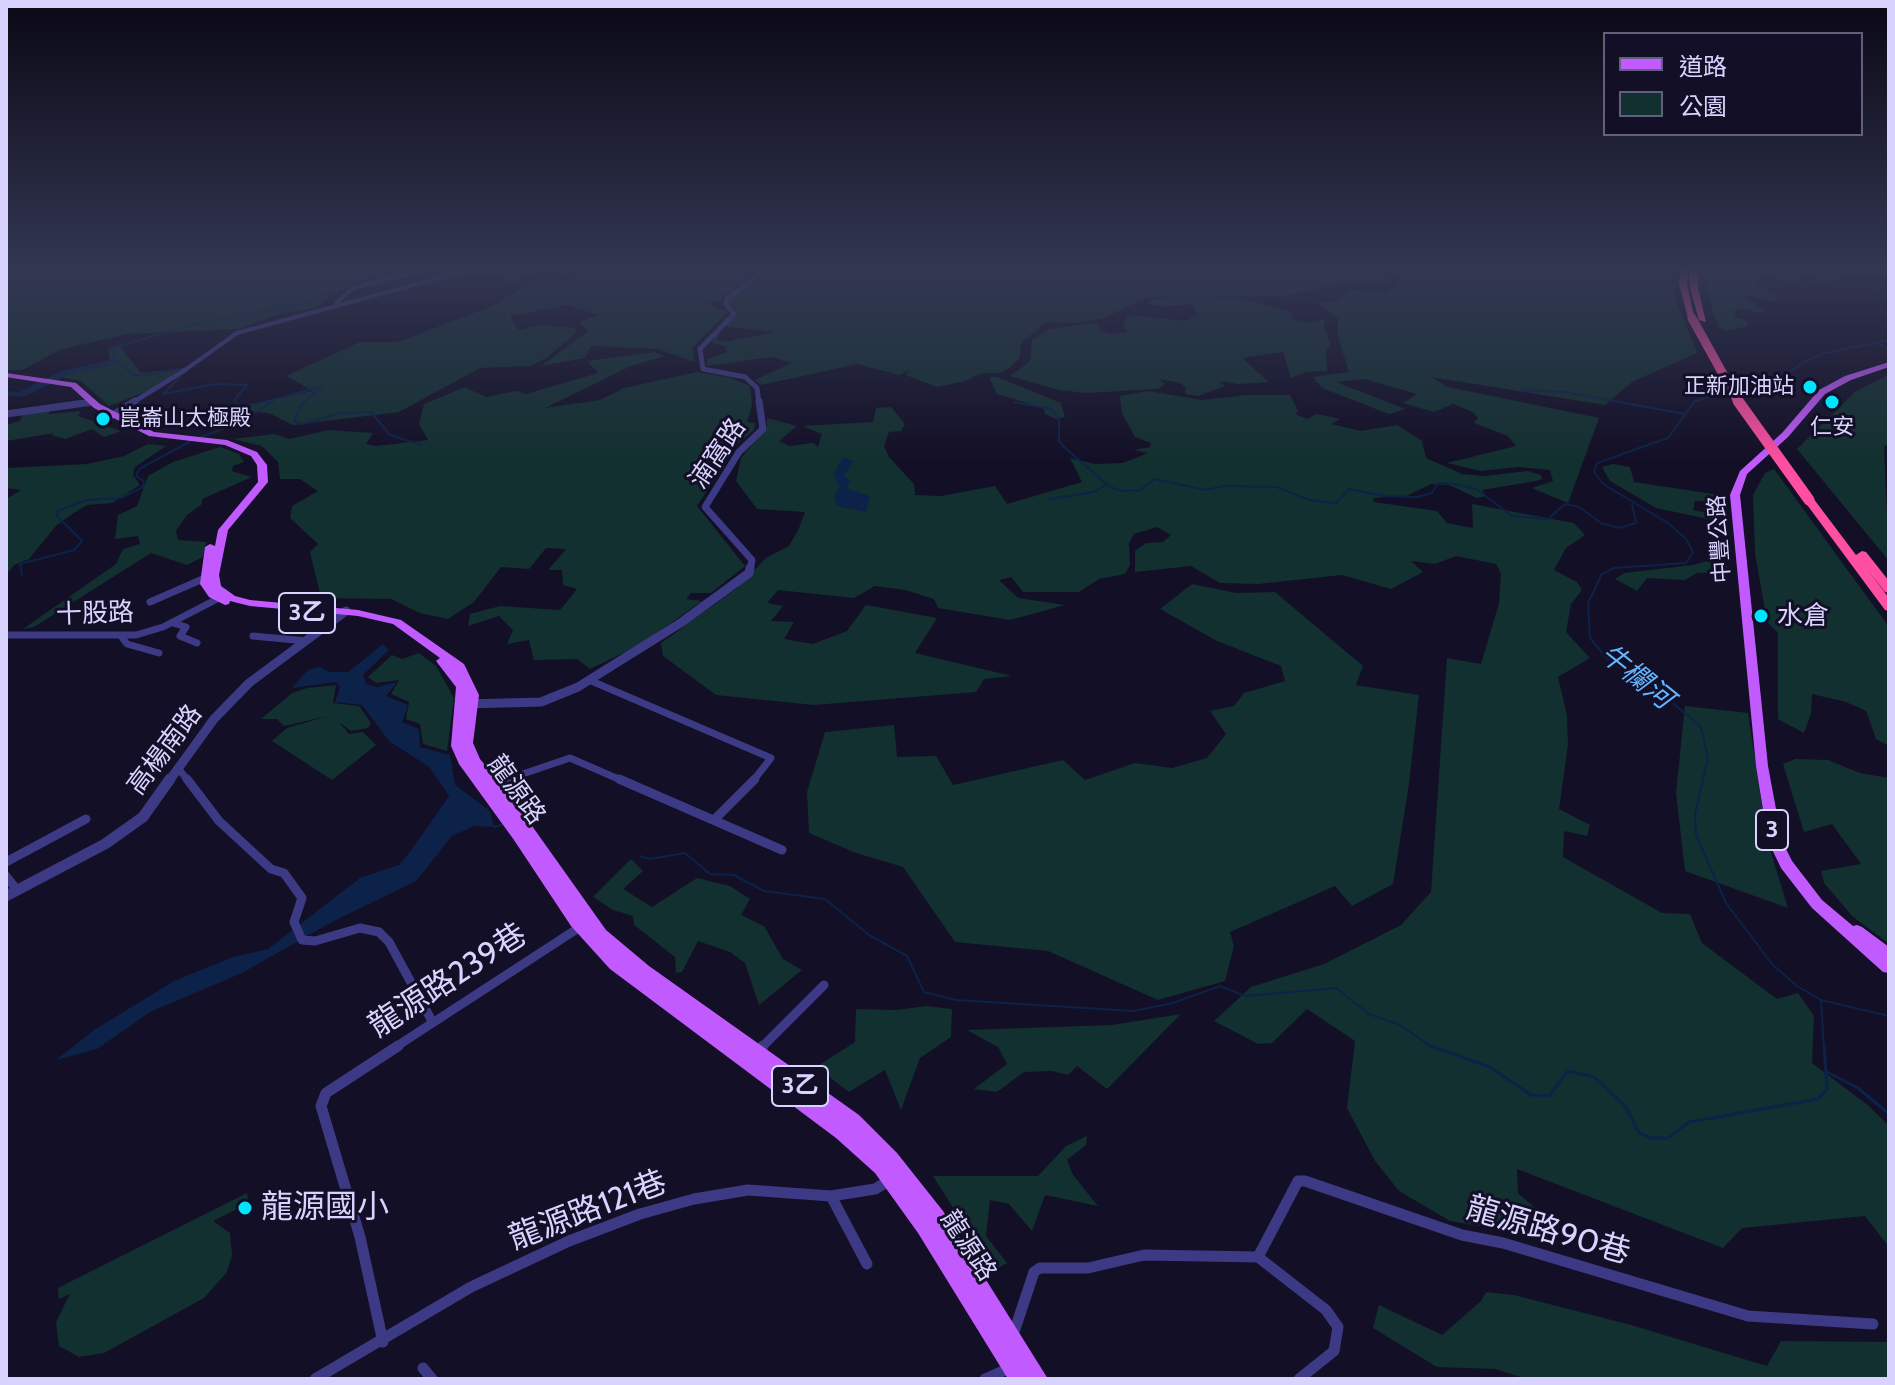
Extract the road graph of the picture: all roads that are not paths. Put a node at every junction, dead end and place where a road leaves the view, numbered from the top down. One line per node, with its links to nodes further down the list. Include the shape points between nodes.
1 (235, 335): 5 (street)
2 (714, 335): 25 (street, 湳窩路, via 700,349 703,369 745,377 757,388 763,429 739,452 705,507 745,549 752,566 682,622)
3 (1707, 335): 11 (highway)
4 (1889, 366): 33 (main road, 中豐公路 / 3, via 1825,393 1760,464 1737,481 1769,821)
5 (182, 372): 9 (street)
6 (6, 377): 7 (main road, via 67,387)
7 (88, 402): 8 (street); 9 (main road)
8 (6, 414)
9 (111, 417): 10 (main road, via 137,434)
10 (191, 441): 12 (main road, via 241,452 257,472 253,488 215,531); 14 (main road, via 247,449 264,470 260,487 220,536 214,575)
11 (1815, 501): 13 (highway); 16 (highway)
12 (205, 578): 14 (main road, via 207,590); 15 (street)
13 (1889, 589)
14 (221, 597): 17 (main road, 3乙, via 249,607); 18 (street, 十股路)
15 (150, 602)
16 (1889, 607)
17 (344, 614): 22 (street, 高楊南路); 26 (main road, 3乙, via 408,635 457,678)
18 (173, 623): 20 (street, 十股路); 23 (street, via 186,627 180,636)
19 (6, 635): 20 (street, 十股路)
20 (121, 636): 24 (street, via 127,644)
21 (253, 636): 22 (street)
22 (306, 641): 27 (street, 高楊南路, via 249,683 214,719)
23 (197, 643)
24 (159, 653)
25 (589, 680): 26 (street, 湳窩路, via 541,702); 31 (street, via 771,758)
26 (468, 704): 28 (main road, 3乙, via 469,751); 29 (main road, 龍源路 / 3乙, via 457,735 460,754)
27 (179, 769): 36 (street, 高楊南路, via 143,817 124,832); 42 (street, via 219,821 289,879 303,902 294,922 302,940 360,928 379,932)
28 (493, 785): 29 (main road, 3乙); 31 (street, via 570,758)
29 (504, 807): 38 (main road, 龍源路 / 3乙)
30 (86, 819): 34 (street)
31 (714, 820): 32 (street)
32 (782, 850)
33 (1789, 861): 39 (main road, 3, via 1832,909); 40 (main road, 3, via 1817,904)
34 (6, 862)
35 (6, 876): 36 (street)
36 (17, 890): 37 (street, 高楊南路)
37 (6, 896)
38 (591, 924): 42 (street, 龍源路239巷); 43 (main road, 3乙, via 625,957); 44 (main road, 龍源路 / 3乙, via 615,964)
39 (1889, 956)
40 (1889, 967)
41 (824, 985): 43 (street)
42 (432, 1021): 50 (street, 龍源路239巷, via 326,1093 321,1106 360,1237)
43 (756, 1053): 44 (main road, 3乙, via 853,1121)
44 (897, 1176): 45 (street, 龍源路121巷, via 875,1189); 49 (main road, 3乙, via 945,1231); 52 (main road, 龍源路 / 3乙)
45 (831, 1196): 47 (street); 50 (street, 龍源路121巷, via 748,1190 640,1214 471,1287)
46 (1258, 1257): 48 (street, 龍源路90巷, via 1298,1181 1305,1181 1462,1235 1748,1316); 49 (street, via 1144,1255 1088,1268 1040,1268 1034,1272); 57 (street, via 1326,1310 1338,1327 1334,1351)
47 (867, 1264)
48 (1873, 1324)
49 (1012, 1337): 52 (main road, 3乙)
50 (383, 1342): 53 (street, 龍源路121巷)
51 (423, 1368): 54 (street)
52 (1019, 1368): 55 (street); 56 (main road, 3乙)
53 (315, 1379)
54 (432, 1379)
55 (985, 1379)
56 (1038, 1379)
57 (1299, 1379)

